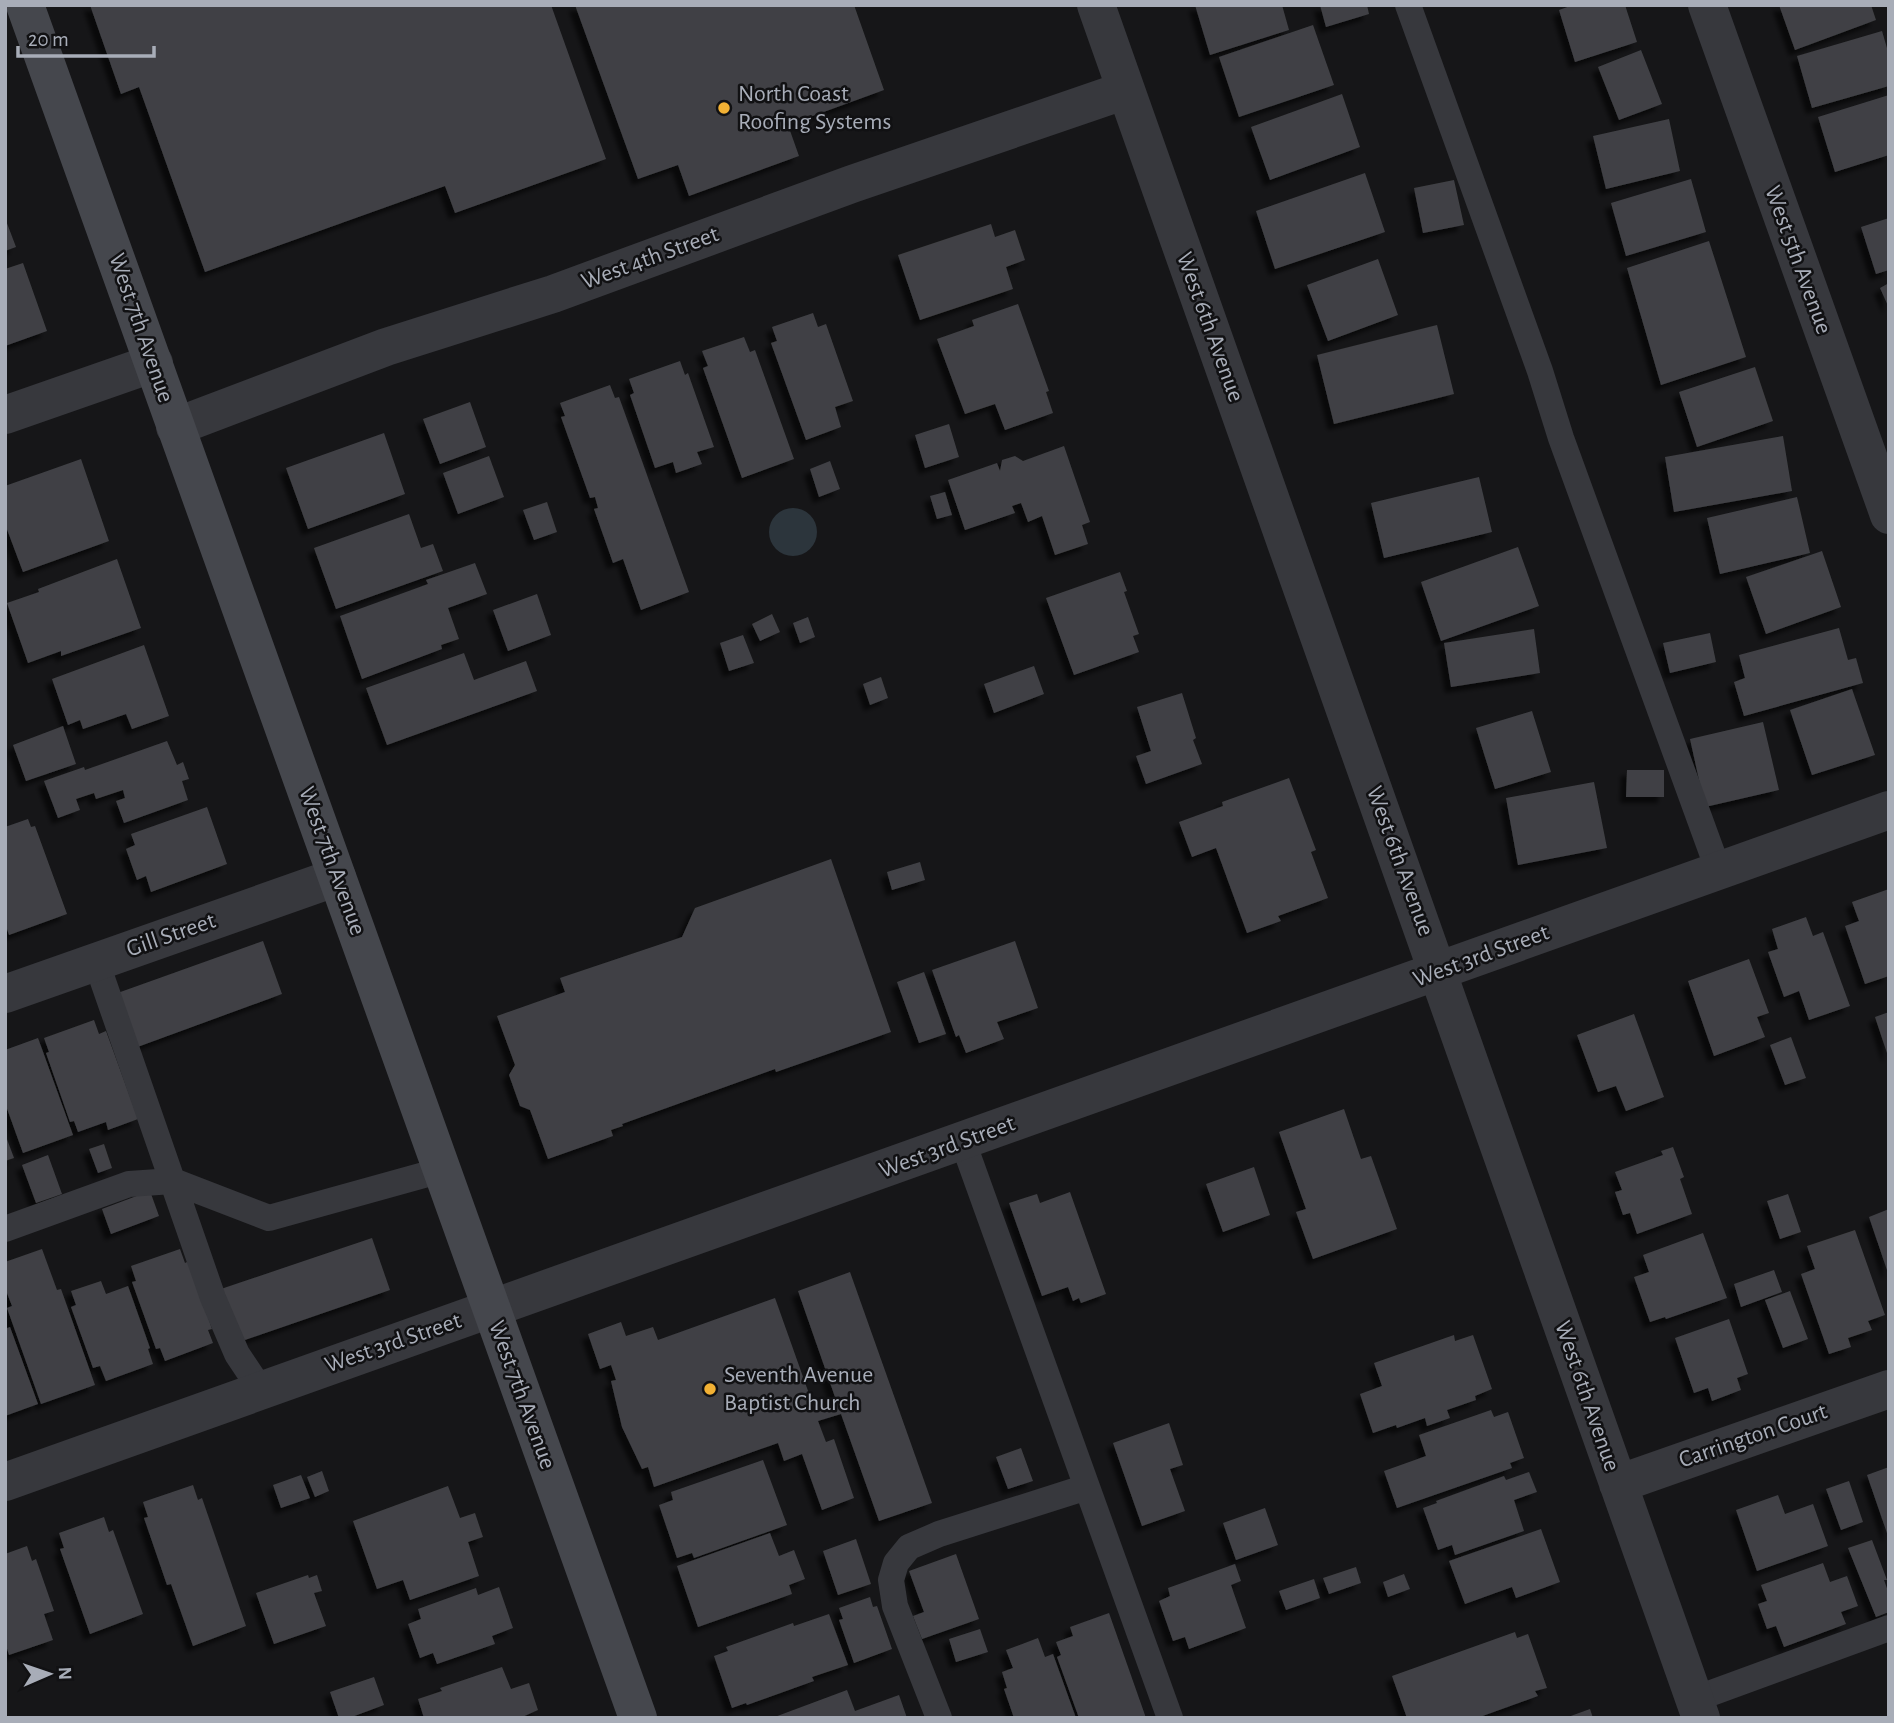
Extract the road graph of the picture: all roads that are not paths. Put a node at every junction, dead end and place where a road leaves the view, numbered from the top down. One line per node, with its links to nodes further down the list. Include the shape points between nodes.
1 (25, 5): 6 (street, West 7th Avenue)
2 (1096, 5): 5 (street, West 6th Avenue)
3 (1408, 5): 11 (lane)
4 (1707, 5): 9 (street, West 5th Avenue)
5 (1126, 90): 8 (street, West 4th Street, via 553,294 386,347); 14 (street, West 6th Avenue)
6 (154, 363): 7 (street); 8 (street, West 7th Avenue)
7 (5, 415)
8 (175, 427): 12 (street, West 7th Avenue)
9 (1889, 515)
10 (1889, 810): 11 (street, West 3rd Street)
11 (1719, 872): 14 (street, West 3rd Street)
12 (337, 877): 13 (street, Gill Street); 17 (street, West 7th Avenue)
13 (96, 961): 15 (street, Gill Street); 18 (lane)
14 (1439, 971): 16 (street, West 3rd Street); 24 (street, West 6th Avenue)
15 (5, 994)
16 (963, 1142): 20 (street, West 3rd Street); 25 (lane)
17 (442, 1170): 18 (lane, via 269,1218); 20 (street, West 7th Avenue)
18 (173, 1181): 19 (lane, via 129,1184); 22 (lane, via 237,1354)
19 (5, 1229)
20 (491, 1308): 22 (street, West 3rd Street); 28 (street, West 7th Avenue)
21 (1889, 1389): 24 (street, Carrington Court)
22 (261, 1390): 23 (street, West 3rd Street)
23 (5, 1482)
24 (1618, 1484): 27 (street, West 6th Avenue)
25 (1087, 1487): 29 (lane, via 939,1534 909,1547 896,1563 891,1580 895,1606); 30 (lane)
26 (1889, 1628): 27 (lane)
27 (1698, 1709)
28 (638, 1718)
29 (939, 1718)
30 (1170, 1718)

